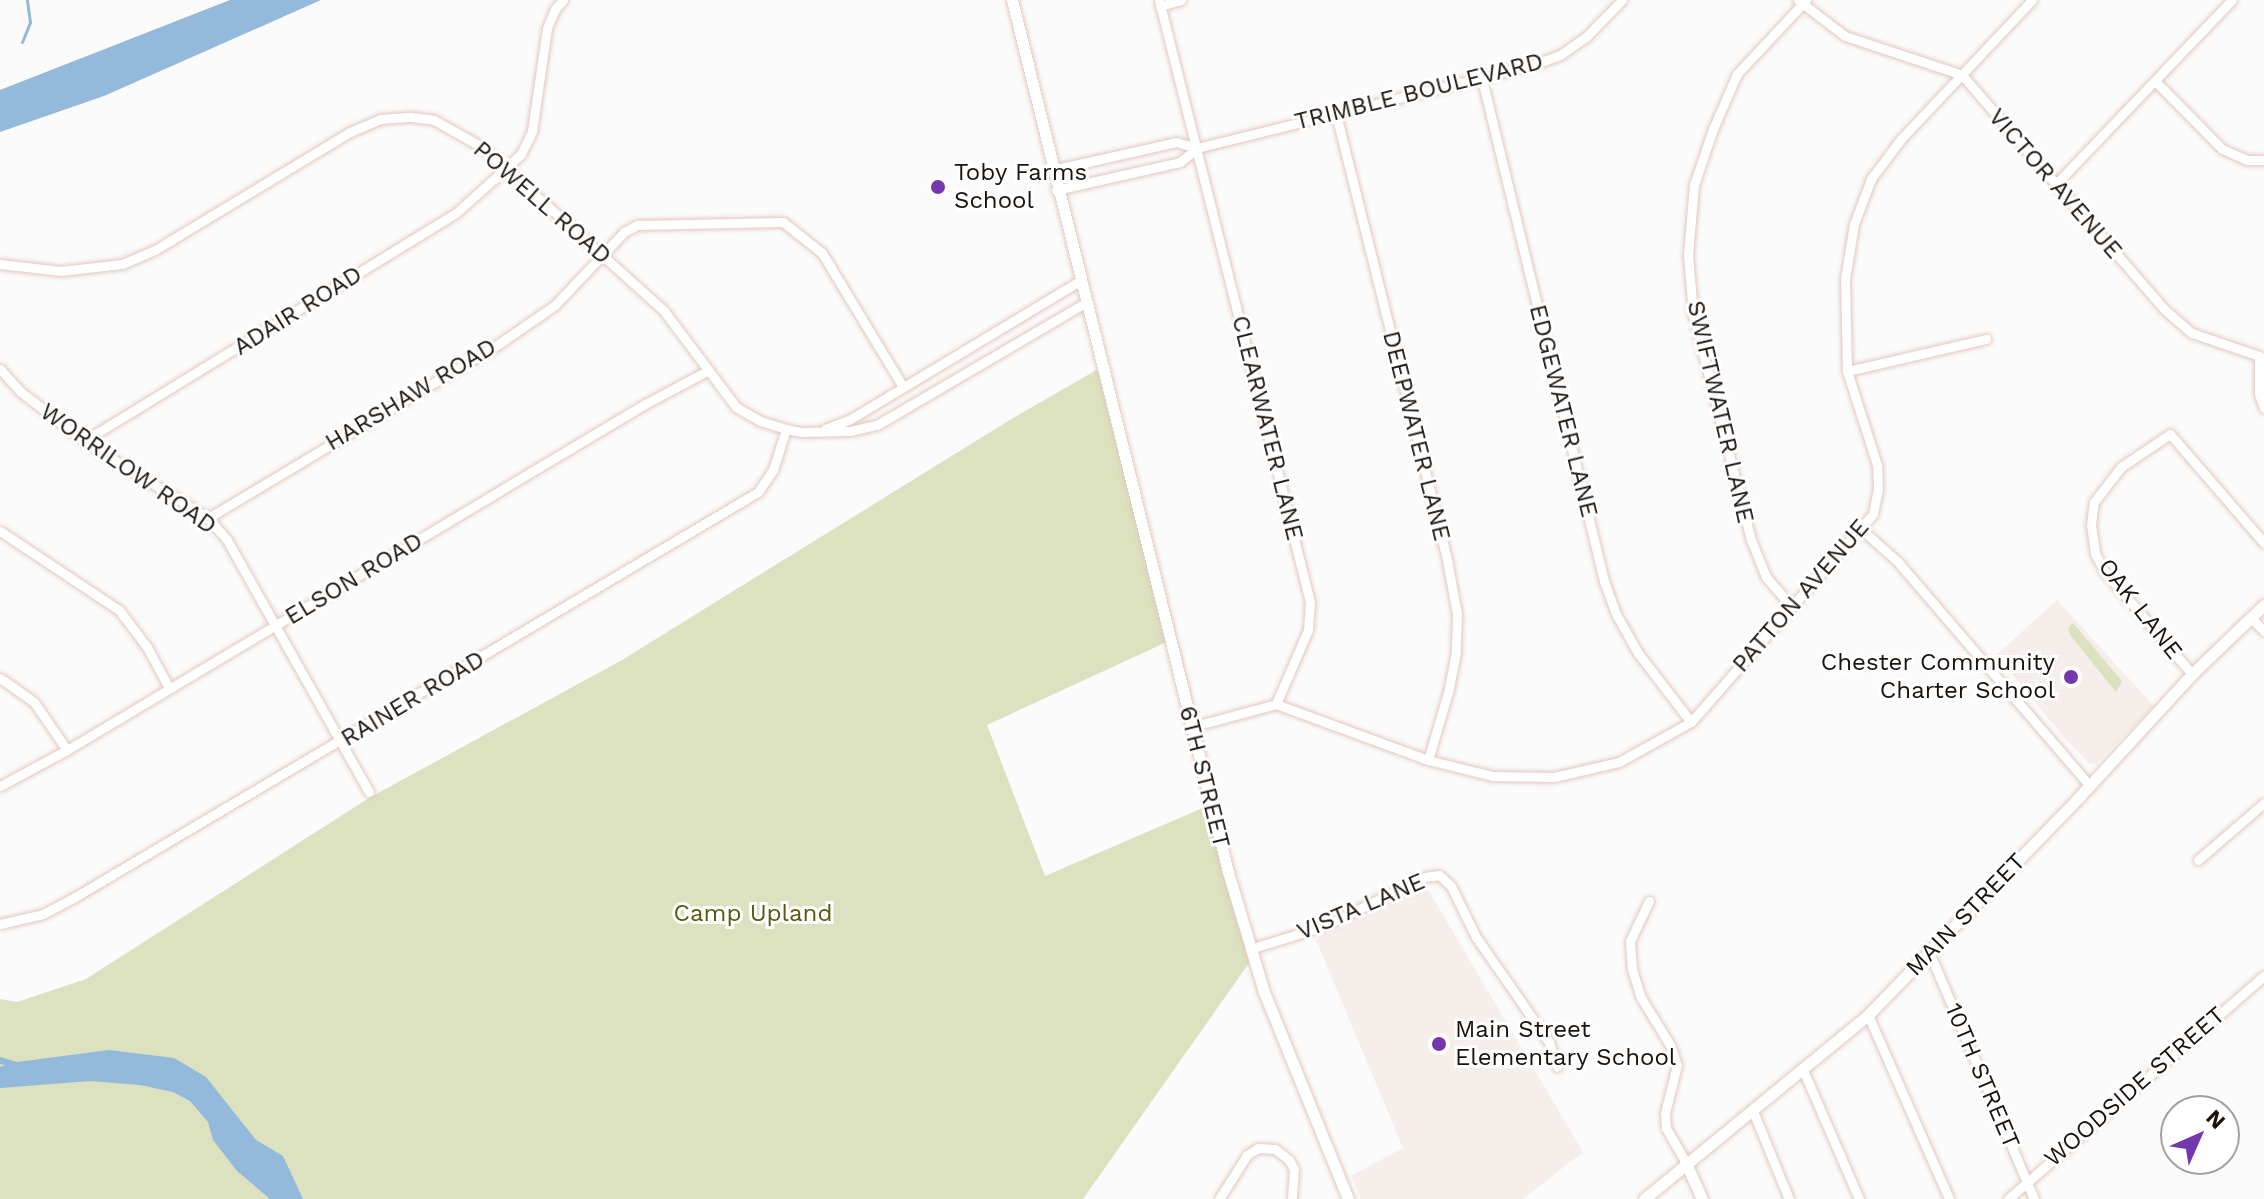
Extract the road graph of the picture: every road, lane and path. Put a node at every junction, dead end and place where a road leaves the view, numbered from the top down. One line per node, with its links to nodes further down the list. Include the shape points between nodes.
1 (563, 0): 15 (street, ADAIR ROAD, via 547,28 532,131 521,154)
2 (1012, 0): 16 (street, 6TH STREET)
3 (1181, 0): 8 (street)
4 (1622, 0): 10 (street, TRIMBLE BOULEVARD, via 1560,55)
5 (2032, 0): 9 (street, PATTON AVENUE)
6 (2232, 0): 11 (street)
7 (1801, 1): 9 (street, via 1845,36); 38 (street, SWIFTWATER LANE, via 1737,74 1694,185 1688,255 1693,314 1751,540 1766,577)
8 (1159, 3): 13 (street, CLEARWATER LANE)
9 (1962, 75): 17 (street, VICTOR AVENUE); 27 (street, PATTON AVENUE, via 1871,179 1854,224 1845,279)
10 (1482, 79): 12 (street, TRIMBLE BOULEVARD); 46 (street, EDGEWATER LANE, via 1604,581 1638,653)
11 (2156, 82): 14 (street, via 2222,149 2247,160); 17 (street)
12 (1336, 114): 13 (street, TRIMBLE BOULEVARD); 50 (street, DEEPWATER LANE, via 1457,614 1449,689)
13 (1197, 148): 16 (street, TRIMBLE BOULEVARD, via 1176,142); 18 (street, TRIMBLE BOULEVARD, via 1180,162); 45 (street, CLEARWATER LANE, via 1310,602 1308,630)
14 (2264, 160)
15 (505, 169): 19 (street, POWELL ROAD); 20 (street, POWELL ROAD, via 458,130 434,120 380,119 122,264 61,271); 32 (street, ADAIR ROAD, via 456,213)
16 (1052, 170): 18 (street, 6TH STREET)
17 (2055, 185): 24 (street, VICTOR AVENUE, via 2164,309 2192,333)
18 (1056, 190): 21 (street, 6TH STREET)
19 (602, 255): 26 (street, POWELL ROAD, via 664,311); 28 (street, HARSHAW ROAD, via 637,225 783,222 822,253); 33 (street, HARSHAW ROAD, via 555,305 500,343)
20 (0, 264)
21 (1079, 281): 22 (street, 6TH STREET); 28 (street, POWELL ROAD)
22 (1085, 303): 31 (street, POWELL ROAD, via 877,425); 47 (street, 6TH STREET)
23 (1986, 339): 27 (street)
24 (2262, 355): 29 (street, VICTOR AVENUE, via 2259,394)
25 (0, 369): 32 (street, WORRILOW ROAD)
26 (707, 371): 30 (street, POWELL ROAD, via 736,407); 40 (street, ELSON ROAD)
27 (1847, 371): 34 (street, PATTON AVENUE, via 1877,465 1873,514)
28 (903, 387): 31 (street, POWELL ROAD)
29 (2264, 408)
30 (786, 429): 31 (street, POWELL ROAD); 48 (street, RAINER ROAD, via 773,470 758,492)
31 (818, 432)
32 (84, 441): 33 (street, WORRILOW ROAD)
33 (208, 518): 40 (street, WORRILOW ROAD, via 227,540)
34 (1860, 528): 38 (street, PATTON AVENUE); 52 (street, via 1898,562)
35 (0, 531): 44 (street, via 119,610)
36 (2264, 543): 42 (street, OAK LANE, via 2170,434 2107,481 2094,502 2095,553 2104,571)
37 (2264, 605): 39 (street, MAIN STREET)
38 (1792, 607): 46 (street, PATTON AVENUE)
39 (2252, 619): 41 (street); 42 (street, MAIN STREET)
40 (277, 626): 44 (street, ELSON ROAD); 48 (street, WORRILOW ROAD)
41 (2264, 631)
42 (2192, 674): 52 (street, MAIN STREET)
43 (0, 678): 49 (street, via 34,702)
44 (169, 688): 49 (street, ELSON ROAD)
45 (1276, 704): 47 (street); 50 (street, PATTON AVENUE)
46 (1691, 722): 50 (street, PATTON AVENUE, via 1619,762 1554,777 1492,776)
47 (1191, 727): 58 (street, 6TH STREET)
48 (341, 743): 53 (street, WORRILOW ROAD); 57 (street, RAINER ROAD, via 43,914)
49 (67, 750): 51 (street, ELSON ROAD)
50 (1428, 760)
51 (0, 786)
52 (2090, 786): 59 (street, MAIN STREET)
53 (369, 792)
54 (2263, 807): 55 (street)
55 (2198, 860)
56 (1649, 901): 65 (street, via 1630,941 1632,969 1640,996 1677,1065 1666,1128)
57 (0, 924)
58 (1250, 949): 62 (street, VISTA LANE, via 1324,926 1439,875 1549,1042); 69 (street, 6TH STREET)
59 (1930, 954): 61 (street, MAIN STREET); 66 (street, 10TH STREET)
60 (2264, 976): 66 (street, WOODSIDE STREET)
61 (1868, 1015): 63 (street, MAIN STREET); 74 (street)
62 (1557, 1067)
63 (1803, 1070): 64 (street, MAIN STREET); 73 (street)
64 (1753, 1111): 65 (street, MAIN STREET); 72 (street)
65 (1685, 1161): 70 (street, MAIN STREET); 71 (street)
66 (2026, 1180): 75 (street, WOODSIDE STREET); 76 (street, 10TH STREET)
67 (1219, 1199): 68 (street, via 1247,1155 1258,1148 1275,1149 1289,1160 1294,1169)
68 (1292, 1199)
69 (1348, 1199)
70 (1644, 1199)
71 (1702, 1199)
72 (1789, 1199)
73 (1859, 1199)
74 (1949, 1199)
75 (2008, 1199)
76 (2034, 1199)

